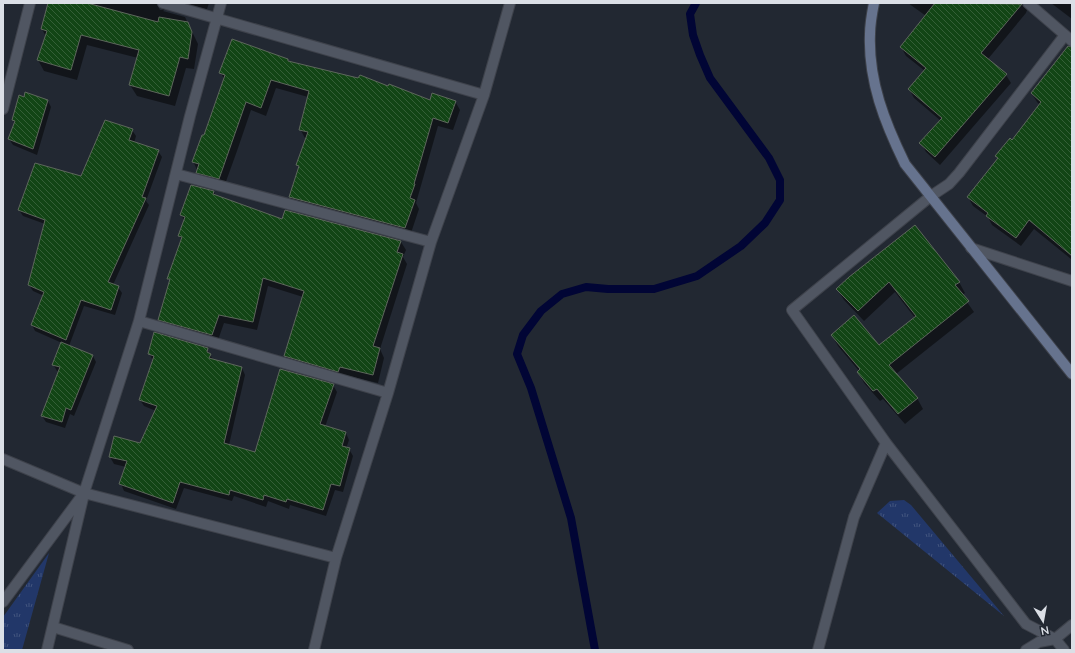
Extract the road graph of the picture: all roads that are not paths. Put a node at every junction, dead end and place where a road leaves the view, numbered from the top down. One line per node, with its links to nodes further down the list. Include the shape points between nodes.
1 (30, 3): 10 (street)
2 (163, 3): 7 (street)
3 (220, 3): 7 (street)
4 (510, 3): 9 (street)
5 (874, 3): 12 (street, via 870,33 871,59 881,109 905,164)
6 (1028, 3): 8 (street)
7 (216, 17): 9 (street); 11 (street)
8 (1069, 38): 12 (street, via 959,174)
9 (484, 95): 13 (street)
10 (3, 109)
11 (176, 174): 13 (street); 16 (street)
12 (931, 196): 14 (street); 19 (street, via 792,310)
13 (430, 242): 18 (street)
14 (971, 248): 15 (street); 17 (street)
15 (1072, 281)
16 (139, 320): 18 (street); 21 (street)
17 (1072, 374)
18 (388, 393): 22 (street)
19 (886, 443): 26 (street, via 1026,624); 30 (street, via 854,517)
20 (3, 459): 21 (street)
21 (84, 493): 22 (street); 23 (street); 25 (street)
22 (336, 558): 29 (street)
23 (3, 602)
24 (1072, 625): 26 (street)
25 (53, 627): 27 (street); 28 (street)
26 (1055, 639): 31 (street, via 1039,642); 32 (street)
27 (47, 650)
28 (128, 650)
29 (314, 650)
30 (818, 650)
31 (1026, 650)
32 (1064, 650)

